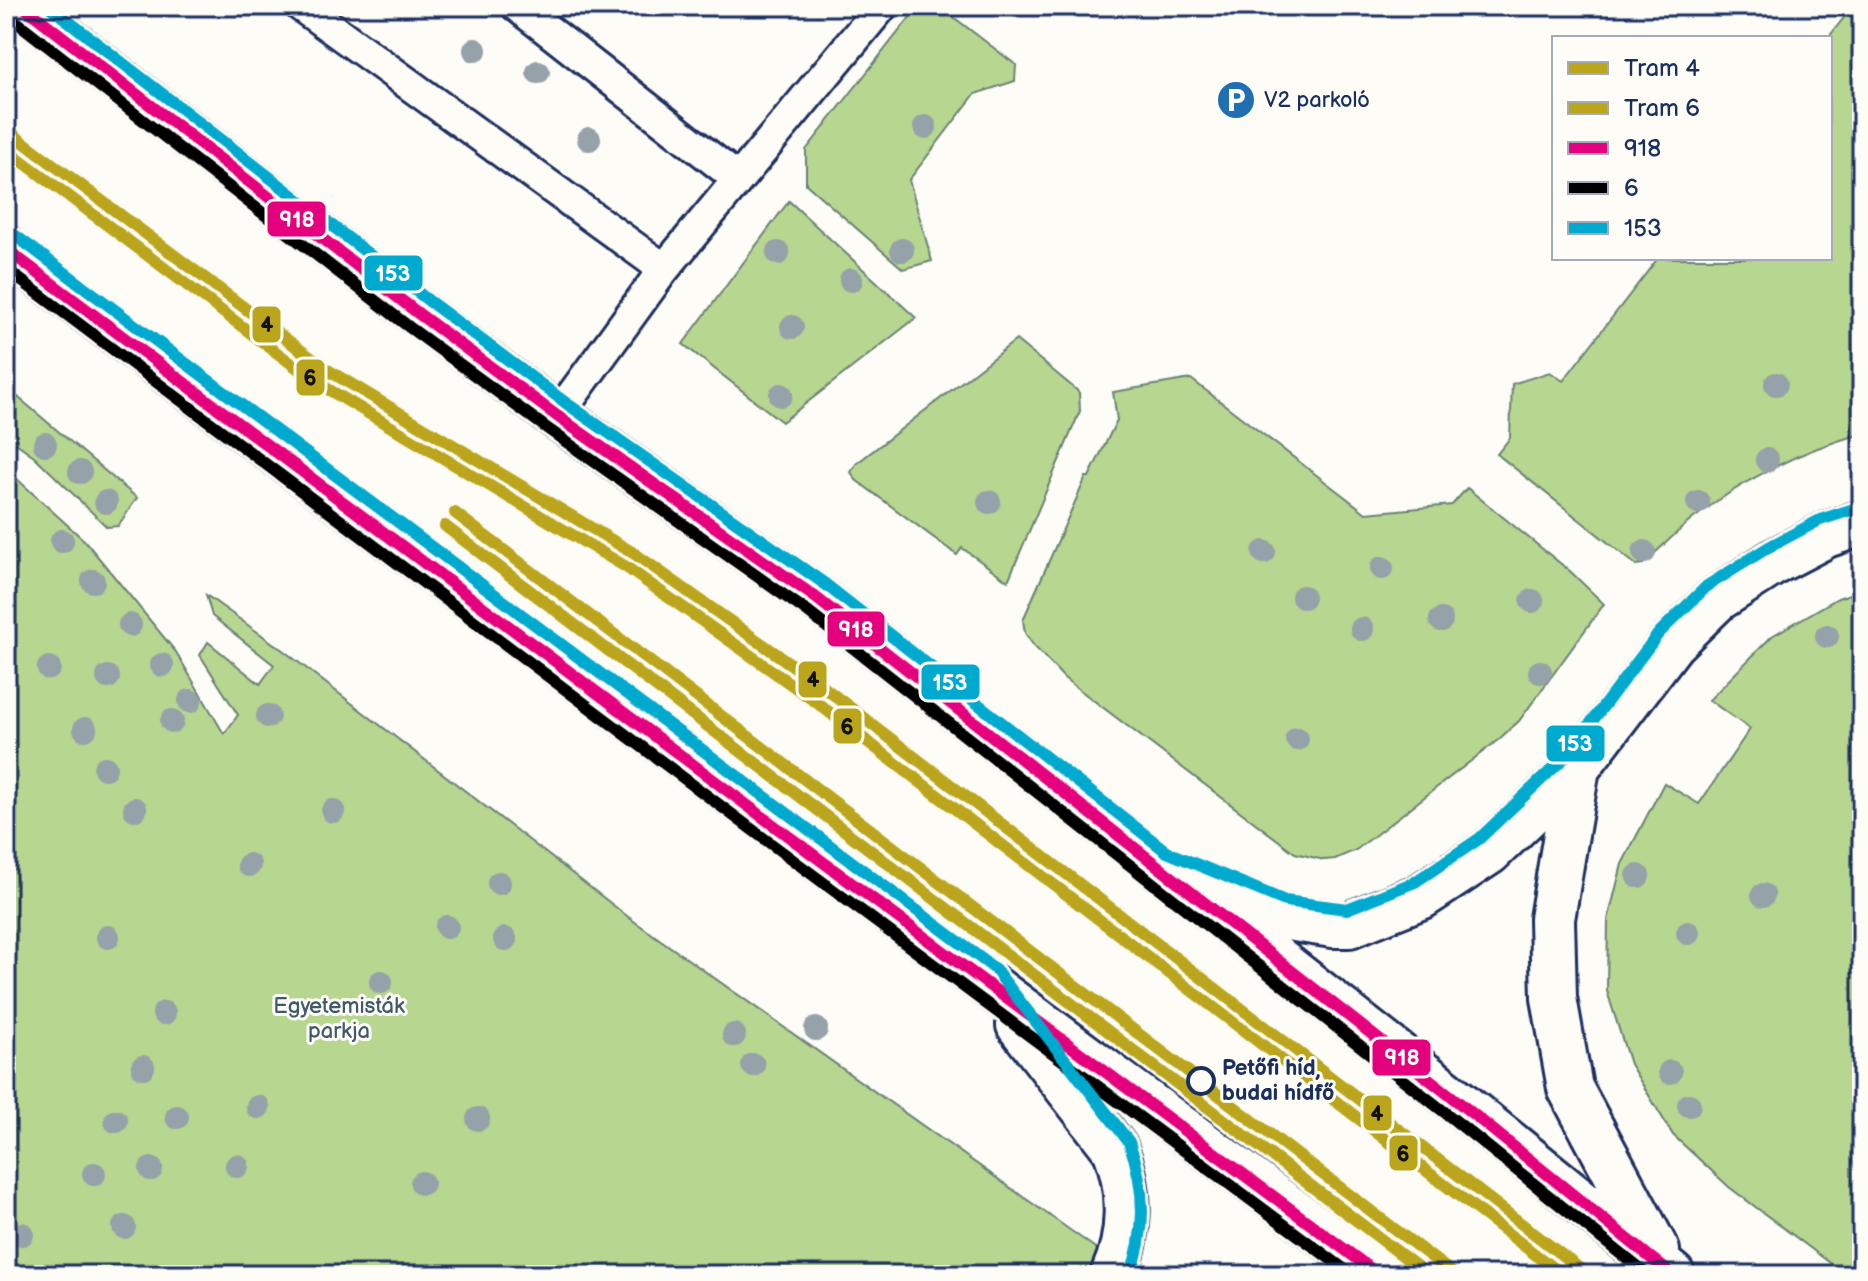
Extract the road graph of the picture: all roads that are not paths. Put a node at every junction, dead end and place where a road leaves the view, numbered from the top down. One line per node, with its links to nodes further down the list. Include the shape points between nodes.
1 (23, 6): 8 (main road)
2 (301, 6): 7 (lane)
3 (517, 6): 5 (lane)
4 (882, 6): 5 (lane)
5 (738, 179): 7 (lane)
6 (6, 249): 12 (main road)
7 (664, 269): 8 (lane)
8 (557, 416): 11 (main road, via 815,597)
9 (1862, 523): 10 (main road, via 1776,561 1717,599 1672,643)
10 (1577, 768): 11 (main road, via 1489,852 1422,896 1349,925 1281,917); 13 (main road, via 1552,919 1554,998 1570,1088)
11 (1159, 866): 13 (main road)
12 (985, 982): 14 (main road, via 1115,1149 1125,1172 1127,1197); 15 (main road)
13 (1670, 1273)
14 (1113, 1275)
15 (1379, 1275)

